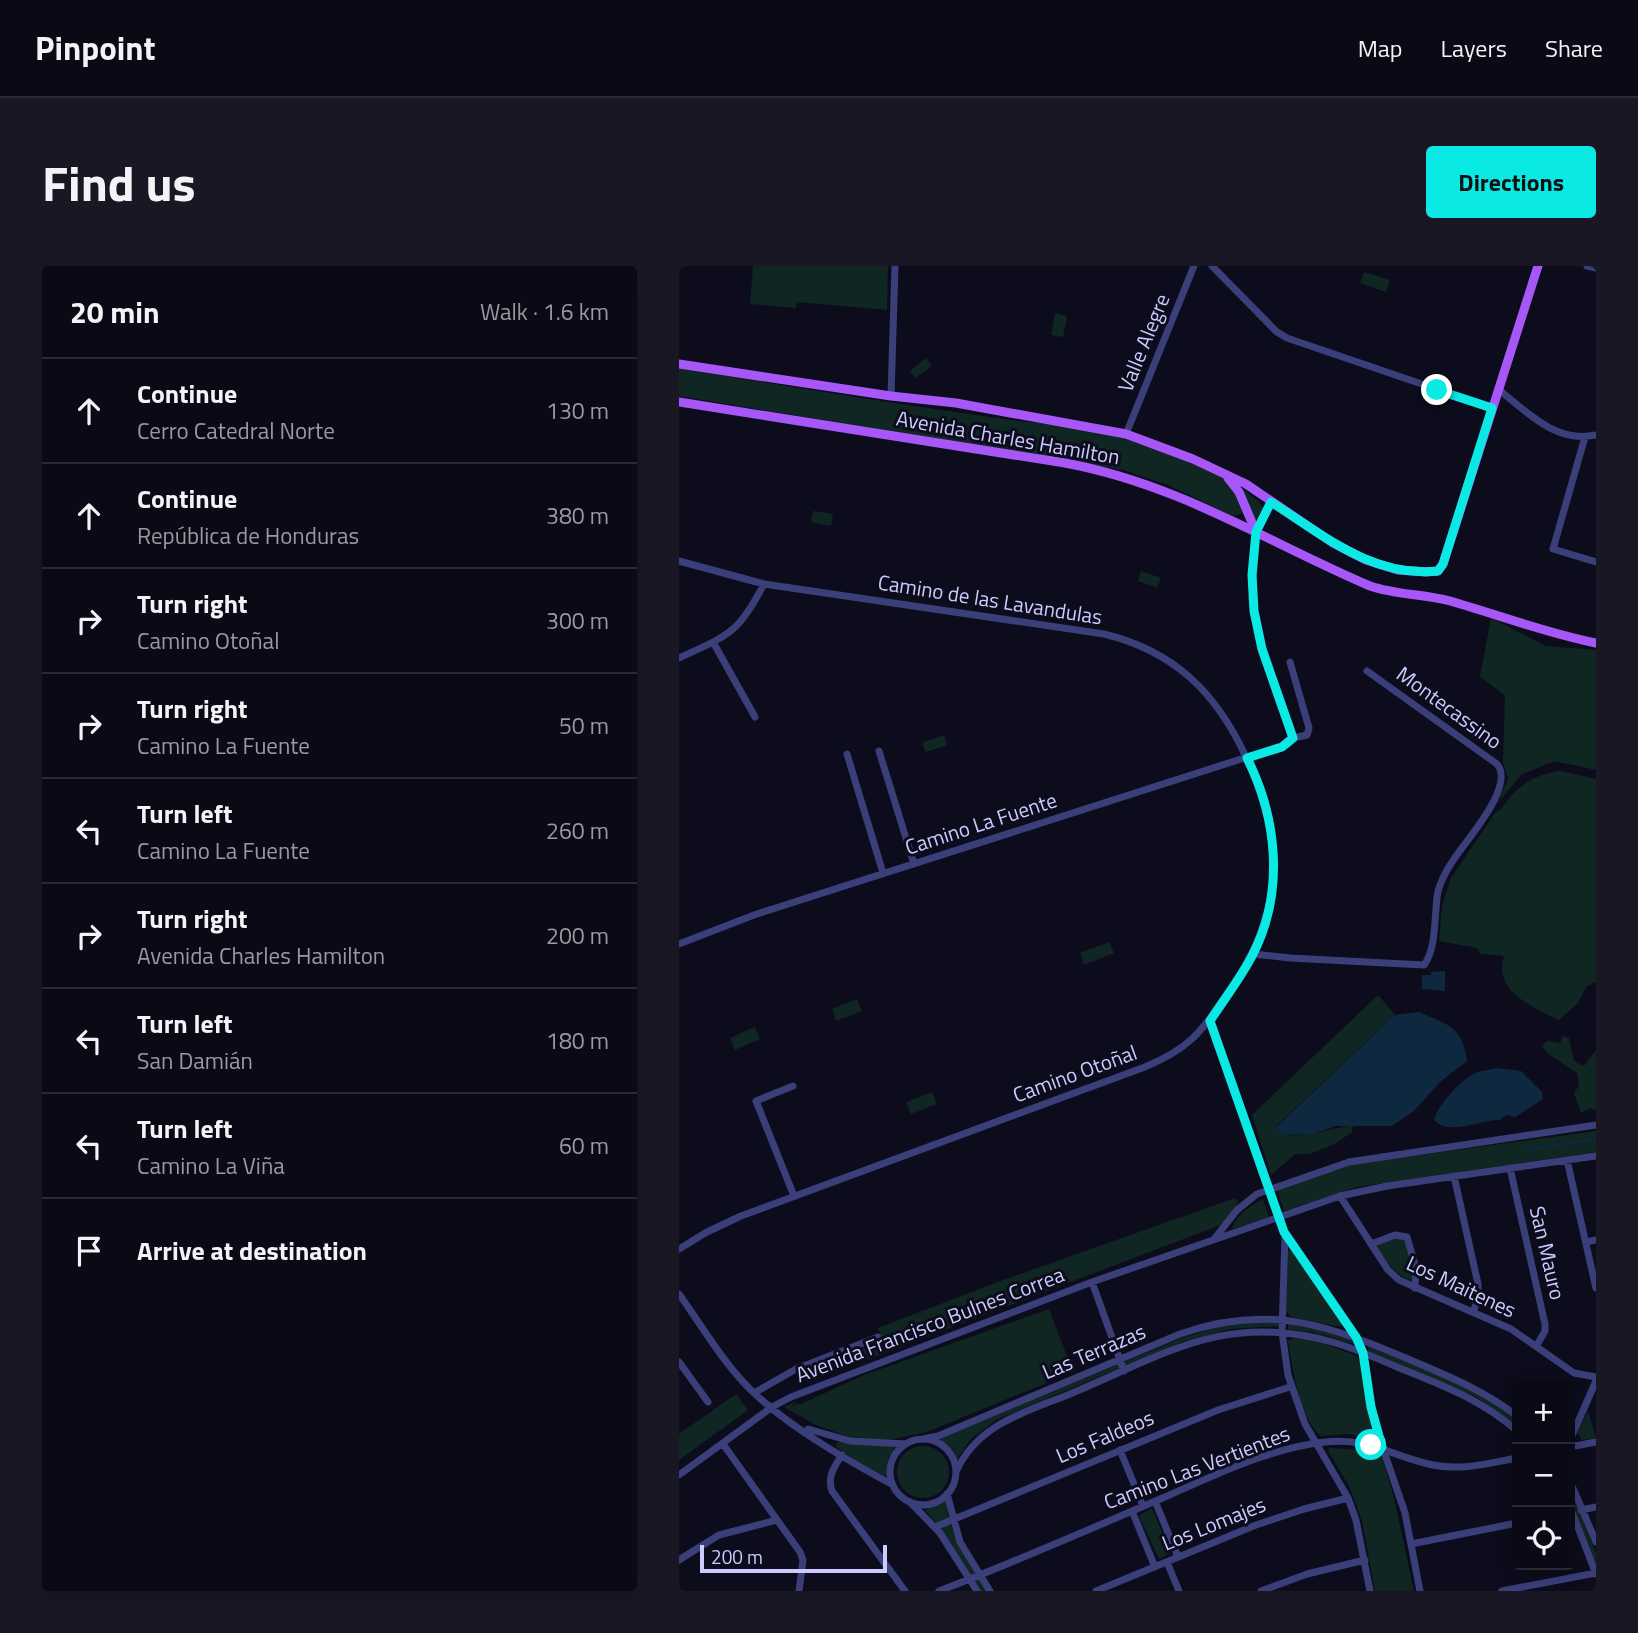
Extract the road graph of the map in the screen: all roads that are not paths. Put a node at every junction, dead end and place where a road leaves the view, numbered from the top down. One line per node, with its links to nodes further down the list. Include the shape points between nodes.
1 (895, 266): 9 (street)
2 (1194, 266): 12 (street, Valle Alegre)
3 (1212, 266): 11 (street, via 1287,338)
4 (1538, 266): 8 (main road)
5 (1587, 266): 6 (street)
6 (1596, 268)
7 (679, 364): 9 (main road, Avenida Charles Hamilton)
8 (1498, 389): 11 (main road); 14 (street, via 1550,429)
9 (891, 396): 12 (main road, Avenida Charles Hamilton)
10 (679, 402): 18 (main road, Avenida Charles Hamilton, via 1087,467 1155,486)
11 (1492, 408): 16 (main road, Avenida Charles Hamilton, via 1438,571 1409,571 1366,560)
12 (1126, 434): 15 (main road, Avenida Charles Hamilton)
13 (1596, 435): 14 (street)
14 (1585, 437): 21 (street, via 1553,549)
15 (1222, 472): 16 (main road, Avenida Charles Hamilton); 17 (main road, via 1239,492)
16 (1271, 502): 19 (street)
17 (1247, 515): 18 (main road); 19 (main road)
18 (1229, 519): 19 (main road, Avenida Charles Hamilton)
19 (1256, 532): 24 (main road, Avenida Charles Hamilton, via 1379,589 1448,600); 29 (street, via 1255,624)
20 (679, 561): 22 (street, Camino de las Lavandulas)
21 (1596, 562)
22 (764, 584): 23 (street, via 739,625); 32 (street, Camino de las Lavandulas, via 1128,640 1172,663 1203,688 1228,720)
23 (713, 642): 25 (street); 28 (street)
24 (1596, 643)
25 (679, 658)
26 (1290, 662): 29 (street, via 1309,728 1307,735)
27 (1367, 671): 36 (street, Montecassino, via 1497,764 1502,774 1498,788 1442,879 1424,965)
28 (755, 717)
29 (1293, 738): 32 (street, Camino La Fuente, via 1282,747)
30 (879, 751): 33 (street)
31 (847, 754): 34 (street)
32 (1247, 758): 33 (street, Camino La Fuente); 36 (street, Camino Otoñal, via 1267,809 1274,859 1269,906)
33 (914, 863): 34 (street, Camino La Fuente)
34 (883, 873): 35 (street, Camino La Fuente)
35 (679, 944)
36 (1253, 954): 37 (street, Camino Otoñal)
37 (1210, 1021): 44 (street); 45 (street, Camino Otoñal, via 1187,1045 1163,1059)
38 (793, 1086): 45 (street, via 756,1101)
39 (1596, 1125): 44 (street, Avenida Francisco Bulnes Correa, via 1349,1162)
40 (1596, 1156): 41 (street, Avenida Francisco Bulnes Correa)
41 (1567, 1160): 42 (street, Avenida Francisco Bulnes Correa); 51 (street)
42 (1510, 1168): 43 (street, Avenida Francisco Bulnes Correa); 65 (street, San Mauro, via 1545,1324)
43 (1454, 1176): 46 (street, Avenida Francisco Bulnes Correa); 58 (street, via 1478,1284)
44 (1269, 1188): 47 (street); 49 (street, Avenida Francisco Bulnes Correa, via 1243,1204)
45 (795, 1196): 53 (street, Camino Otoñal, via 720,1225)
46 (1340, 1196): 47 (street, Avenida Francisco Bulnes Correa); 52 (street, Los Maitenes)
47 (1280, 1218): 48 (street); 49 (street, Avenida Francisco Bulnes Correa)
48 (1284, 1232): 59 (street); 64 (street)
49 (1212, 1240): 54 (street, Avenida Francisco Bulnes Correa)
50 (1596, 1240): 51 (street)
51 (1586, 1242): 56 (street)
52 (1371, 1244): 55 (street, Los Maitenes, via 1391,1274); 55 (street, via 1395,1235 1406,1237 1416,1268)
53 (679, 1249)
54 (1092, 1282): 67 (street); 77 (street, Avenida Francisco Bulnes Correa, via 791,1396)
55 (1415, 1288): 58 (street, Los Maitenes)
56 (1596, 1288)
57 (679, 1294): 74 (street)
58 (1473, 1312): 65 (street, Los Maitenes)
59 (1283, 1320): 60 (street, Las Terrazas); 61 (street); 64 (street, Las Terrazas)
60 (1219, 1323): 62 (street); 67 (street, Las Terrazas)
61 (1282, 1332): 62 (street, Las Terrazas); 66 (street, Las Terrazas, via 1335,1342); 72 (street)
62 (1221, 1334): 69 (street, Las Terrazas)
63 (878, 1337): 74 (street, via 796,1369)
64 (1356, 1337): 66 (street); 70 (street, Las Terrazas)
65 (1537, 1345): 71 (street, Los Maitenes, via 1574,1373)
66 (1363, 1353): 73 (street, Las Terrazas); 89 (street)
67 (1120, 1360): 69 (street); 75 (street, Las Terrazas)
68 (679, 1362): 76 (street)
69 (1124, 1371): 78 (street, Las Terrazas)
70 (1453, 1378): 73 (street); 79 (street, Las Terrazas)
71 (1596, 1379): 82 (street)
72 (1290, 1387): 87 (street); 90 (street, Los Faldeos, via 1225,1407)
73 (1449, 1388): 81 (street, Las Terrazas)
74 (754, 1393): 77 (street)
75 (1032, 1397): 78 (street); 83 (street, Las Terrazas)
76 (708, 1402)
77 (772, 1408): 80 (street); 85 (street, Avenida Francisco Bulnes Correa)
78 (1036, 1408): 93 (street, Las Terrazas, via 986,1432 966,1451)
79 (1512, 1412)
80 (790, 1420): 86 (street, via 850,1441); 91 (street)
81 (1512, 1427)
82 (1575, 1428)
83 (923, 1439): 86 (street); 93 (street, via 946,1448)
84 (1596, 1442): 88 (street)
85 (723, 1444): 94 (street, Avenida Francisco Bulnes Correa); 106 (street)
86 (906, 1444): 95 (street, via 892,1460)
87 (1315, 1444): 89 (street, Camino Las Vertientes, via 1350,1441); 98 (street); 100 (street, Camino Las Vertientes, via 1243,1465)
88 (1575, 1446)
89 (1382, 1447): 92 (street, Camino Las Vertientes, via 1450,1467); 112 (street, via 1397,1484)
90 (1120, 1450): 101 (street); 107 (street, Los Faldeos)
91 (842, 1455): 95 (street); 122 (street, via 831,1473 832,1491)
92 (1512, 1459)
93 (956, 1472): 97 (street)
94 (679, 1475)
95 (894, 1485): 99 (street)
96 (1575, 1492): 104 (street)
97 (947, 1494): 99 (street, via 931,1504); 107 (street)
98 (1349, 1498): 113 (street, Los Lomajes, via 1272,1519); 115 (street)
99 (908, 1499): 110 (street)
100 (1155, 1501): 101 (street, Camino Las Vertientes); 113 (street)
101 (1143, 1506): 105 (street, Camino Las Vertientes)
102 (1596, 1507): 104 (street)
103 (1575, 1510): 104 (street)
104 (1583, 1510): 111 (street)
105 (1132, 1511): 117 (street); 119 (street, Camino Las Vertientes)
106 (777, 1520): 114 (street, via 719,1535); 121 (street, via 801,1554)
107 (952, 1520): 110 (street, Los Faldeos); 119 (street)
108 (1575, 1520): 118 (street)
109 (1512, 1524): 112 (street)
110 (935, 1527): 120 (street)
111 (1596, 1542)
112 (1411, 1544): 130 (street)
113 (1178, 1557): 116 (street, Los Lomajes)
114 (679, 1560)
115 (1365, 1560): 128 (street); 129 (street)
116 (1167, 1562): 117 (street, Los Lomajes); 127 (street)
117 (1155, 1567): 126 (street, Los Lomajes)
118 (1596, 1573): 131 (street)
119 (979, 1574): 120 (street, Camino Las Vertientes); 125 (street)
120 (969, 1579): 123 (street, Camino Las Vertientes); 124 (street)
121 (799, 1591)
122 (905, 1591)
123 (939, 1591)
124 (977, 1591)
125 (990, 1591)
126 (1096, 1591)
127 (1179, 1591)
128 (1261, 1591)
129 (1370, 1591)
130 (1420, 1591)
131 (1502, 1591)

